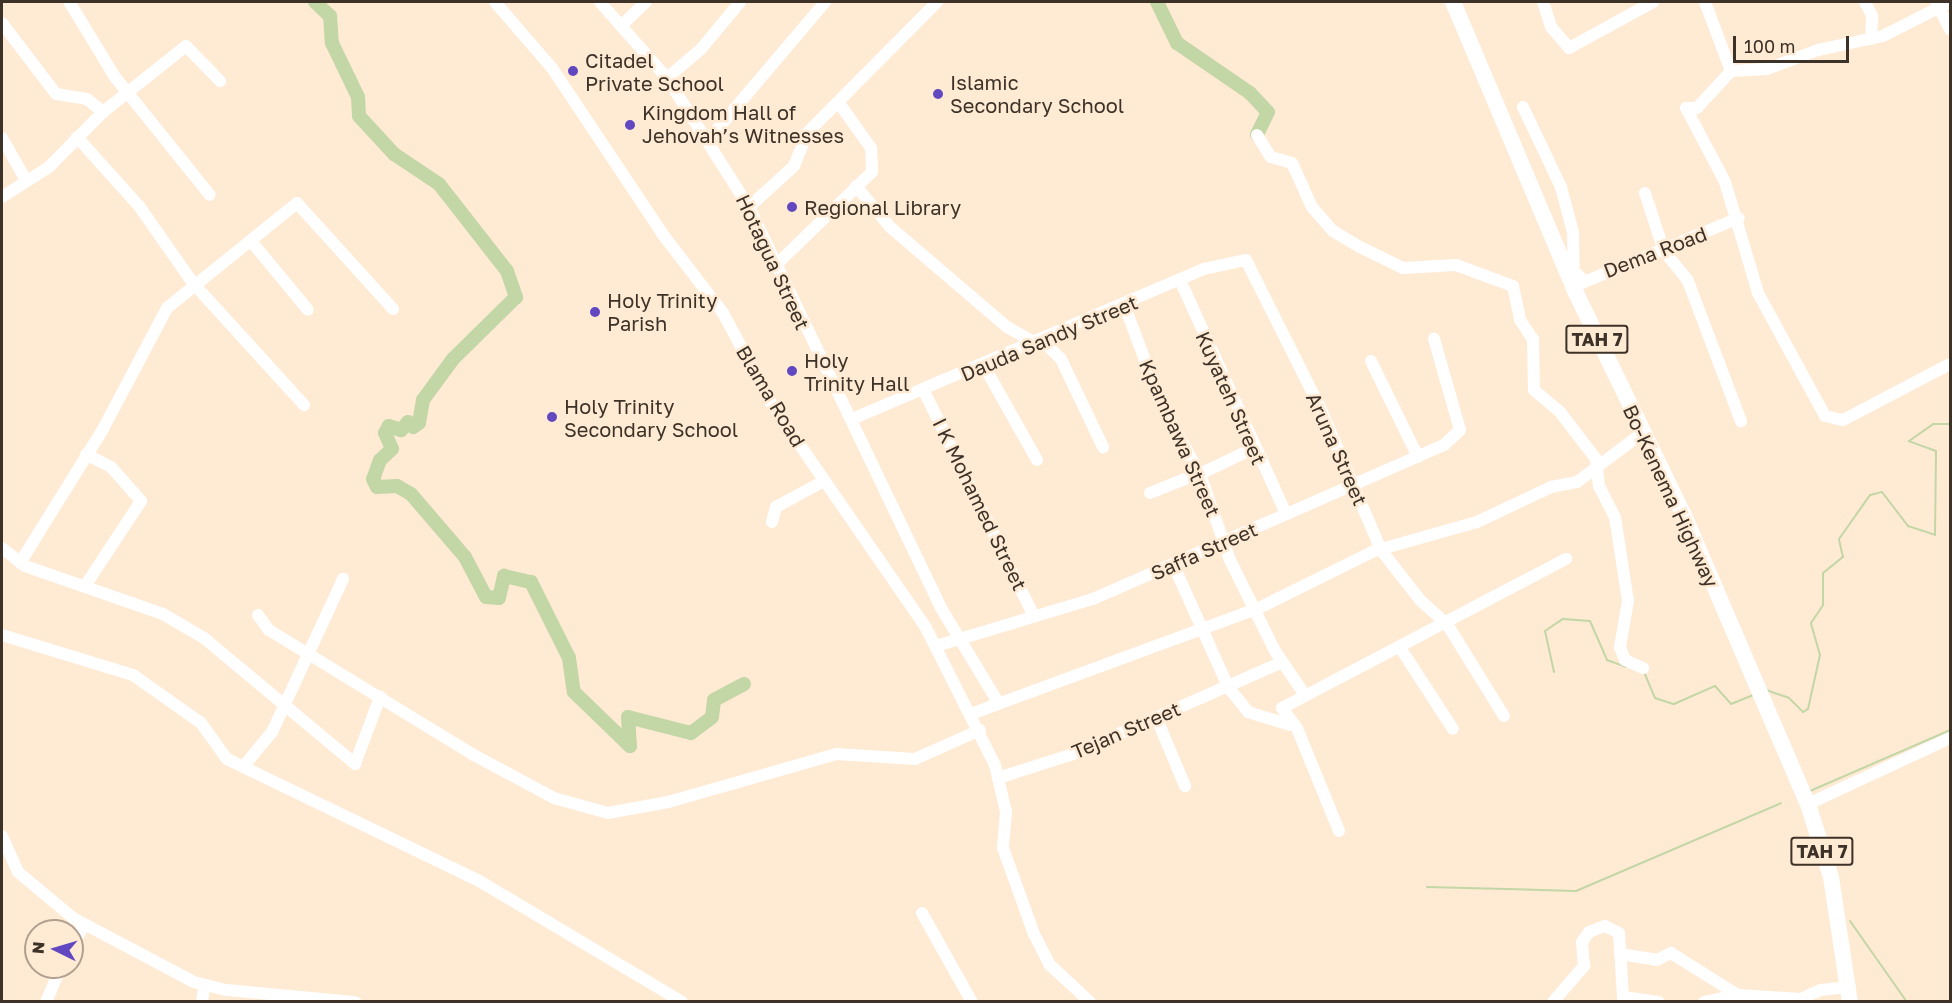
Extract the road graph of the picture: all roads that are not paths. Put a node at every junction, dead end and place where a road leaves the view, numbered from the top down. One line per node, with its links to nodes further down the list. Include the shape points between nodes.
1 (495, 2): 64 (street, Blama Road, via 552,68 664,236 723,313 771,403)
2 (600, 2): 16 (street, Hotagua Street)
3 (646, 2): 16 (street)
4 (740, 2): 20 (street, via 701,49)
5 (825, 2): 29 (street)
6 (937, 2): 23 (street)
7 (1453, 2): 43 (highway, Bo-Kenema Highway / TAH 7)
8 (1543, 2): 9 (street, via 1551,27 1569,48)
9 (1653, 2)
10 (1705, 2): 19 (street)
11 (1865, 2): 18 (street, via 1872,16)
12 (1950, 2): 14 (street)
13 (70, 3): 22 (street)
14 (1938, 6): 17 (street); 18 (street)
15 (2, 23): 25 (street, via 56,94 87,99)
16 (621, 26): 20 (street, Hotagua Street)
17 (1950, 30)
18 (1871, 39): 19 (street, via 1818,50 1767,69)
19 (1731, 71): 36 (street, via 1697,108 1686,108)
20 (667, 78): 29 (street, Hotagua Street)
21 (220, 81): 22 (street, via 186,46)
22 (129, 91): 25 (street); 33 (street)
23 (839, 103): 31 (street, via 874,159 872,172); 35 (street, via 807,133 794,166)
24 (1523, 107): 43 (street, via 1561,187 1573,232)
25 (103, 112): 27 (street)
26 (1257, 135): 62 (street, via 1271,157 1292,163 1312,207 1333,231 1360,247 1403,268 1456,265 1511,284 1520,300 1520,320 1533,339 1534,390 1560,412)
27 (77, 137): 30 (street, via 49,167); 42 (street, via 139,206)
28 (2, 138): 30 (street)
29 (709, 139): 35 (street, Hotagua Street)
30 (27, 180): 34 (street)
31 (856, 186): 40 (street); 48 (street, via 890,227 1007,327)
32 (1645, 194): 38 (street)
33 (210, 195)
34 (2, 197)
35 (749, 207): 40 (street, Hotagua Street)
36 (1739, 218): 38 (street, Dema Road); 50 (street, via 1758,293 1825,416 1843,420)
37 (251, 241): 42 (street); 45 (street, via 297,203); 46 (street)
38 (1664, 251): 43 (street, Dema Road); 55 (street, via 1688,281)
39 (1246, 260): 41 (street, Dauda Sandy Street, via 1229,260); 65 (street, Aruna Street)
40 (776, 265): 54 (street, Hotagua Street)
41 (1180, 280): 44 (street, Dauda Sandy Street); 58 (street, Kuyateh Street)
42 (192, 283): 53 (street); 59 (street, via 167,308)
43 (1578, 284): 56 (highway, Bo-Kenema Highway / TAH 7)
44 (1125, 307): 48 (street, Dauda Sandy Street); 63 (street, Kpambawa Street)
45 (393, 309)
46 (308, 310)
47 (1434, 339): 60 (street, Saffa Street, via 1460,430)
48 (1040, 342): 51 (street, Dauda Sandy Street); 57 (street, via 1061,359)
49 (1371, 361): 60 (street)
50 (1950, 364)
51 (984, 366): 52 (street, Dauda Sandy Street); 61 (street)
52 (924, 391): 54 (street, Dauda Sandy Street); 79 (street, I K Mohamed Street)
53 (304, 405)
54 (852, 419): 83 (street, Hotagua Street)
55 (1741, 421)
56 (1641, 434): 62 (street); 104 (highway, Bo-Kenema Highway / TAH 7, via 1683,513)
57 (1103, 447)
58 (1252, 449): 63 (street); 67 (street, Kuyateh Street)
59 (86, 454): 73 (street); 76 (street, via 111,467 141,501)
60 (1418, 457): 65 (street, Saffa Street)
61 (1037, 460)
62 (1598, 465): 71 (street, via 1577,482 1551,487 1478,522); 88 (street, via 1599,486 1615,517 1628,601 1620,647 1624,660)
63 (1198, 475): 66 (street); 69 (street, Kpambawa Street)
64 (824, 481): 68 (street, via 776,507); 84 (street, Blama Road)
65 (1354, 486): 67 (street, Saffa Street); 71 (street, Aruna Street)
66 (1150, 493)
67 (1286, 514): 69 (street, Saffa Street)
68 (772, 522)
69 (1225, 541): 74 (street, Saffa Street); 77 (street, Kpambawa Street)
70 (2, 548): 73 (street)
71 (1381, 550): 77 (street); 80 (street, Aruna Street, via 1419,600)
72 (1566, 559): 80 (street)
73 (20, 563): 76 (street)
74 (1173, 566): 79 (street, Saffa Street); 81 (street)
75 (343, 579): 86 (street)
76 (85, 586): 93 (street, via 163,614 204,638)
77 (1257, 609): 81 (street); 87 (street, Kpambawa Street)
78 (258, 615): 86 (street, via 269,630)
79 (1034, 617): 83 (street, Saffa Street)
80 (1447, 624): 85 (street); 95 (street, Aruna Street)
81 (1201, 627): 89 (street); 92 (street, via 1061,685)
82 (2, 635): 101 (street, via 81,656 147,683 201,723 227,759)
83 (957, 635): 84 (street, Saffa Street); 92 (street, Hotagua Street)
84 (936, 646): 94 (street, Blama Road)
85 (1401, 649): 90 (street); 98 (street)
86 (305, 651): 91 (street); 93 (street)
87 (1283, 662): 89 (street, Tejan Street); 90 (street, Kpambawa Street)
88 (1643, 668)
89 (1228, 687): 96 (street, Tejan Street); 97 (street, via 1243,706)
90 (1305, 695): 97 (street, via 1282,708)
91 (380, 697): 93 (street, via 355,764); 99 (street, via 554,798 608,813 668,802 789,764 849,753 915,759)
92 (998, 702): 94 (street)
93 (282, 706): 101 (street, via 268,739)
94 (971, 714): 99 (street, Blama Road)
95 (1504, 716)
96 (1156, 717): 102 (street, Tejan Street, via 1073,754); 103 (street)
97 (1297, 728): 105 (street)
98 (1453, 729)
99 (980, 730): 102 (street, Blama Road)
100 (1950, 738): 104 (street)
101 (243, 767): 118 (street, via 475,878)
102 (998, 778): 120 (street, Blama Road, via 1006,813 1003,848 1049,964)
103 (1185, 786)
104 (1808, 804): 113 (highway, Bo-Kenema Highway / TAH 7, via 1831,877)
105 (1339, 831)
106 (2, 836): 108 (street, via 18,872)
107 (922, 913): 119 (street)
108 (77, 919)
109 (84, 925): 112 (street)
110 (1620, 954): 114 (street, via 1657,960 1671,952); 121 (street, via 1615,927 1592,928 1582,942 1584,966); 122 (street, via 1623,997)
111 (56, 979): 115 (street)
112 (204, 987): 116 (street); 117 (street)
113 (1850, 994): 114 (street, via 1820,990 1801,999)
114 (1738, 995): 123 (street)
115 (46, 1002)
116 (202, 1002)
117 (355, 1002)
118 (682, 1002)
119 (972, 1002)
120 (1090, 1002)
121 (1553, 1002)
122 (1659, 1002)
123 (1704, 1002)

